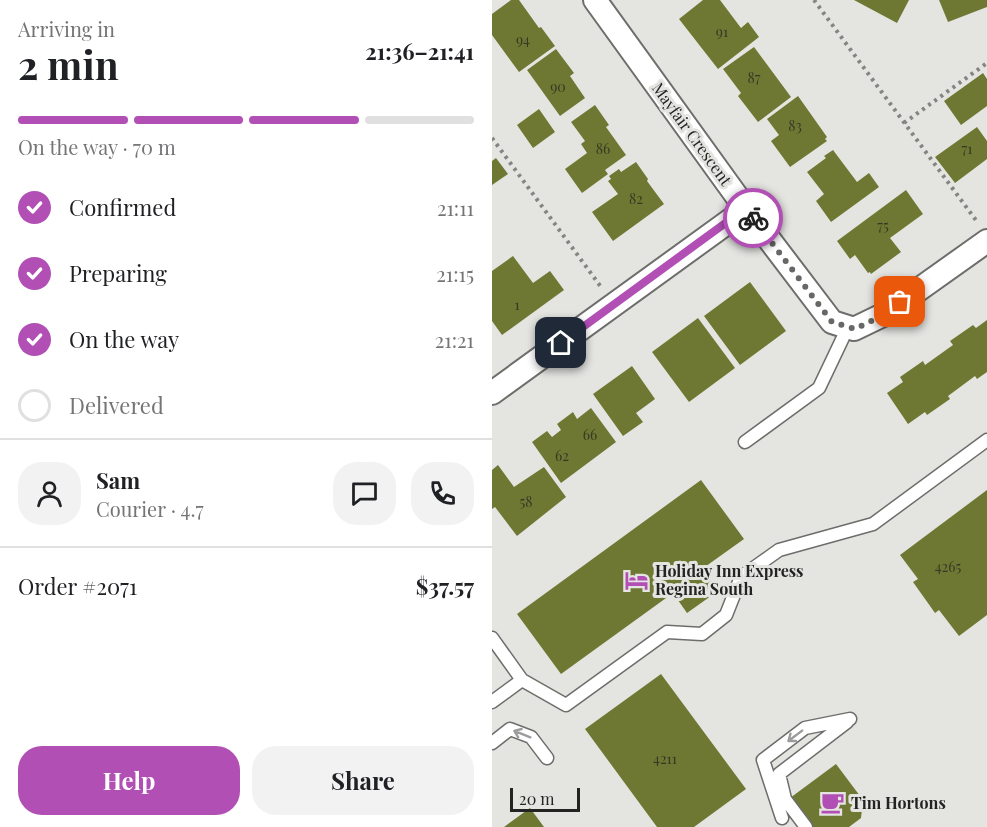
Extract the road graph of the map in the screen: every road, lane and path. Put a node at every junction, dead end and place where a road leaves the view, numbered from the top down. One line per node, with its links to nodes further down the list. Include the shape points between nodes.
1 (595, 0): 6 (street, Mayfair Crescent)
2 (814, 0): 4 (path)
3 (987, 63): 4 (path)
4 (904, 123): 7 (path)
5 (492, 138): 8 (path)
6 (746, 208): 8 (street); 9 (street, Mayfair Crescent, via 832,322)
7 (984, 233): 9 (street, via 883,315 855,329)
8 (614, 305): 10 (street)
9 (848, 327): 12 (lane, via 819,388)
10 (492, 393)
11 (987, 441): 14 (lane, via 873,524 779,550 741,577 726,615 702,634 667,632 566,705)
12 (745, 442)
13 (492, 638): 14 (lane)
14 (522, 680): 15 (lane)
15 (492, 702)
16 (492, 743): 17 (lane, one-way to 16, via 531,737 510,729)
17 (547, 758)
18 (782, 818): 19 (lane, one-way to 18, via 785,799 779,774 850,719 805,728 763,760)
19 (806, 827)

